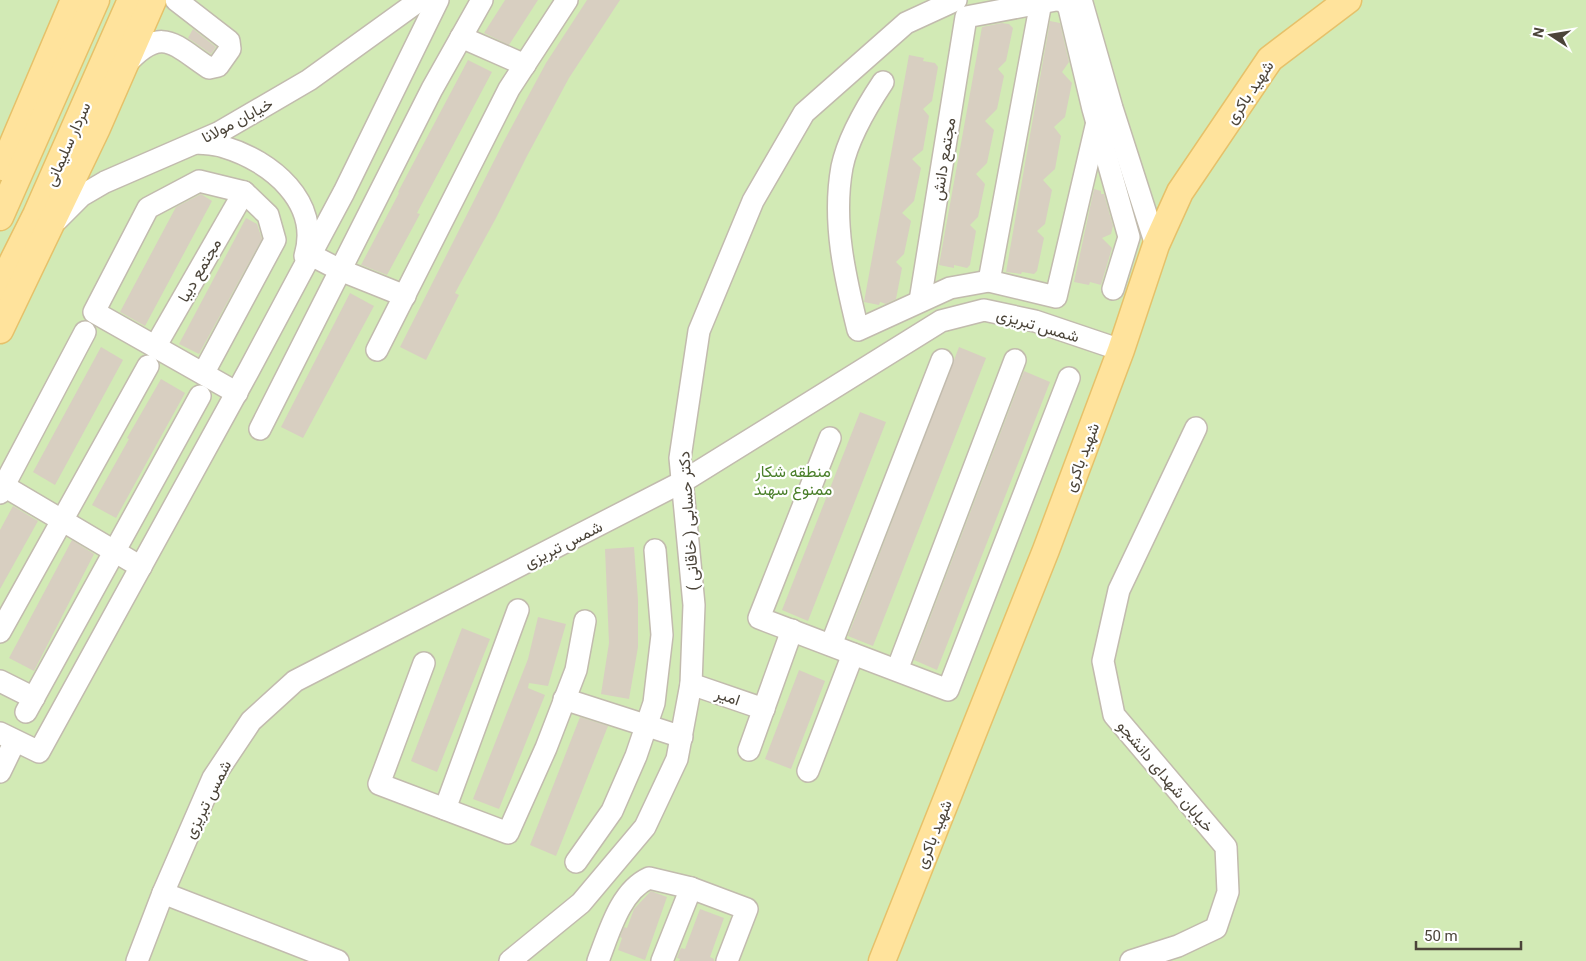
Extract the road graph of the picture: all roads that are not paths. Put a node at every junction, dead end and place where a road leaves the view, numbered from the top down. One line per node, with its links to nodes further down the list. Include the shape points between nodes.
1 (74, 0): 23 (main road)
2 (96, 0): 26 (main road, سردار سلیمانی)
3 (131, 0): 18 (main road, سردار سلیمانی)
4 (153, 0): 16 (main road)
5 (176, 0): 16 (street, via 229,40 230,49 218,66 209,68 175,43 159,40 140,48)
6 (420, 0): 21 (street, خیابان مولانا, via 309,80 218,133)
7 (438, 0): 29 (street, via 398,86)
8 (482, 0): 14 (street)
9 (567, 0): 15 (street)
10 (1081, 0): 19 (street)
11 (1348, 0): 28 (main road, شهید باکری, via 1270,58 1180,192)
12 (1052, 1): 13 (street, دکتر حسابی ( خاقانی )); 19 (street, via 1065,2 1069,8); 32 (street)
13 (961, 8): 36 (street, مجتمع دانش); 53 (street, دکتر حسابی ( خاقانی ), via 906,23 804,113 752,201 700,331 680,458)
14 (461, 37): 15 (street); 30 (street)
15 (525, 65): 35 (street)
16 (124, 66): 18 (main road); 20 (main road)
17 (883, 82): 36 (street, via 863,113 842,166 839,216 844,271 858,330)
18 (92, 90): 20 (main road); 33 (main road, سردار سلیمانی, via 36,214)
19 (1100, 113): 28 (street); 32 (street, via 1056,297); 34 (street, via 1129,237)
20 (97, 128): 22 (main road)
21 (194, 142): 24 (street, خیابان مولانا); 31 (street, via 222,146 248,155 276,173 293,192 306,217 310,241)
22 (79, 167): 24 (street, via 90,181); 27 (main road)
23 (0, 174)
24 (105, 182): 27 (street, خیابان مولانا, via 82,196)
25 (244, 192): 40 (street, مجتمع دیبا); 40 (street, via 199,181 148,208 94,312); 46 (street, via 268,215 275,240)
26 (0, 217)
27 (50, 228): 33 (main road)
28 (1156, 245): 42 (main road, شهید باکری)
29 (311, 255): 30 (street); 31 (street)
30 (340, 270): 35 (street); 51 (street)
31 (298, 278): 48 (street)
32 (990, 280): 36 (street, via 950,288)
33 (11, 287): 37 (main road); 38 (main road)
34 (1113, 289)
35 (405, 296): 41 (street)
36 (920, 301)
37 (0, 311)
38 (0, 330)
39 (84, 332): 54 (street)
40 (156, 347): 46 (street)
41 (377, 350)
42 (1121, 350): 53 (street, شمس تبریزی, via 1035,321 984,310 941,321); 89 (main road, شهید باکری, via 1031,587)
43 (942, 360): 63 (street)
44 (1015, 360): 66 (street)
45 (148, 366): 55 (street)
46 (203, 374): 48 (street)
47 (1069, 378): 66 (street, via 948,690)
48 (237, 393): 58 (street)
49 (200, 396): 56 (street)
50 (1196, 428): 90 (street, خیابان شهدای دانشجو, via 1118,590 1102,661 1114,715 1226,847 1228,892 1216,928 1178,946)
51 (260, 429)
52 (830, 438): 61 (street, via 759,618)
53 (682, 482): 68 (street, دکتر حسابی ( خاقانی ), via 694,605); 82 (street, شمس تبریزی, via 295,682 251,720 213,778)
54 (2, 489): 55 (street)
55 (62, 520): 56 (street); 62 (street)
56 (114, 550): 58 (street); 67 (street, via 30,705)
57 (655, 550): 71 (street, via 662,635 654,703)
58 (141, 566): 72 (street, via 39,752)
59 (518, 610): 77 (street)
60 (586, 621): 69 (street, via 576,670)
61 (792, 630): 63 (street); 70 (street)
62 (0, 632)
63 (831, 645): 64 (street)
64 (853, 654): 66 (street); 76 (street)
65 (424, 663): 77 (street, via 379,784)
66 (897, 670)
67 (0, 681)
68 (691, 684): 70 (street, امیر); 73 (street, دکتر حسابی ( خاقانی ))
69 (564, 699): 71 (street); 77 (street, via 508,833)
70 (764, 709): 74 (street)
71 (646, 726): 73 (street); 79 (street, via 612,811)
72 (8, 737): 75 (street)
73 (682, 737): 78 (street, دکتر حسابی ( خاقانی ), via 677,759 645,827)
74 (749, 750)
75 (0, 772)
76 (808, 772)
77 (445, 809)
78 (616, 861): 80 (street); 85 (street, دکتر حسابی ( خاقانی ), via 580,903)
79 (576, 862)
80 (643, 880): 81 (street, via 649,878); 86 (street, via 621,905)
81 (691, 888): 87 (street); 88 (street, via 747,909)
82 (163, 893): 83 (street, شمس تبریزی); 84 (street)
83 (137, 961)
84 (338, 961)
85 (510, 961)
86 (598, 961)
87 (662, 961)
88 (727, 961)
89 (882, 961)
90 (1131, 961)

